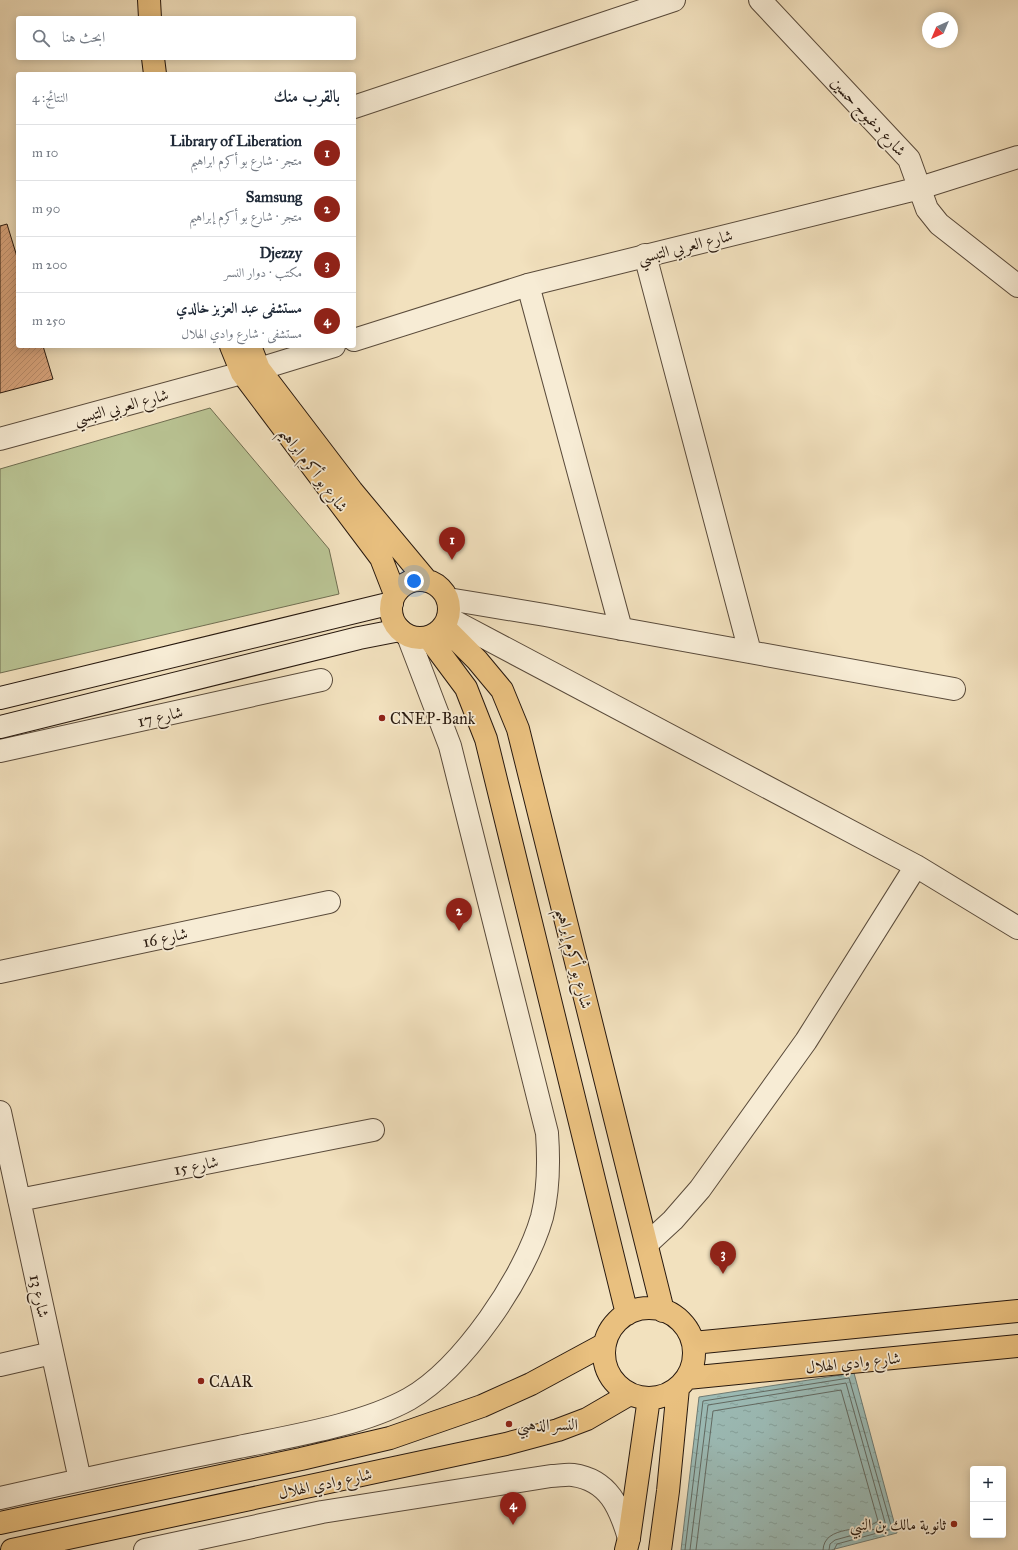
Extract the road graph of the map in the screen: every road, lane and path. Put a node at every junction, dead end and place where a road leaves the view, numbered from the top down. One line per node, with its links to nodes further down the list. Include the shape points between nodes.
1 (134, 0): 5 (main road)
2 (149, 0): 6 (main road)
3 (674, 0): 11 (street)
4 (760, 0): 13 (street, شارع دغبوج حسين, via 909,159)
5 (135, 16)
6 (150, 16)
7 (138, 60): 9 (main road)
8 (153, 60): 10 (main road)
9 (140, 72)
10 (155, 72)
11 (356, 106)
12 (1018, 158): 13 (street, شارع العربي التبسي)
13 (920, 188): 14 (street, شارع العربي التبسي); 16 (street, شارع دغبوج حسين, via 927,208 939,224)
14 (645, 255): 15 (street, شارع العربي التبسي); 27 (street)
15 (528, 285): 17 (street, شارع العربي التبسي); 26 (street)
16 (1018, 286)
17 (356, 339)
18 (233, 348): 21 (main road, شارع بو أكرم ابراهيم)
19 (250, 348): 21 (main road, شارع بو أكرم ابراهيم)
20 (327, 348): 21 (street, شارع العربي التبسي)
21 (251, 371): 22 (street, شارع العربي التبسي); 23 (main road, شارع بو أكرم ابراهيم); 24 (main road, شارع بو أكرم ابراهيم, via 381,558)
22 (0, 439)
23 (427, 581): 24 (main road, via 409,582 401,587); 25 (main road, via 436,584 443,591)
24 (394, 599): 25 (main road, via 394,622); 30 (street)
25 (429, 624): 26 (street); 31 (street, via 351,640); 33 (street); 40 (main road, شارع بو أكرم إبراهيم, via 477,660 502,690 518,729); 43 (main road, via 466,688 486,739); 51 (street, شارع وادي الهلال, via 450,746 547,1133 549,1171 541,1218 522,1267 474,1340 444,1372 410,1398)
26 (621, 629): 27 (street)
27 (750, 652): 29 (street)
28 (321, 680): 32 (street, شارع 17)
29 (954, 689)
30 (0, 698)
31 (0, 727)
32 (0, 752)
33 (916, 866): 35 (street); 40 (street, via 806,1040 700,1189 673,1220)
34 (329, 902): 36 (street, شارع 16)
35 (1018, 928)
36 (0, 972)
37 (0, 1112): 39 (street, شارع 13)
38 (373, 1130): 39 (street, شارع 15)
39 (19, 1200): 47 (street, شارع 13)
40 (647, 1244): 41 (main road, شارع بو أكرم إبراهيم)
41 (663, 1311): 43 (main road, via 651,1308); 44 (main road, via 677,1318 687,1329)
42 (1018, 1311): 44 (main road)
43 (627, 1314): 45 (main road, via 609,1332)
44 (693, 1343): 49 (main road, via 692,1367)
45 (605, 1344): 50 (main road, via 605,1359 609,1373 618,1385); 53 (main road, شارع وادي الهلال, via 531,1384 482,1406 390,1438)
46 (1018, 1346): 49 (main road, شارع وادي الهلال)
47 (52, 1353): 48 (street); 54 (street, شارع 13)
48 (0, 1365)
49 (683, 1383): 50 (main road, via 668,1394); 60 (main road)
50 (639, 1396): 57 (main road); 58 (main road, شارع وادي الهلال, via 558,1430 506,1444)
51 (375, 1415): 52 (street, شارع وادي الهلال); 53 (street, شارع وادي الهلال)
52 (269, 1440): 53 (street, شارع وادي الهلال); 54 (street, شارع وادي الهلال)
53 (333, 1452): 56 (main road, شارع وادي الهلال)
54 (80, 1480): 55 (street, شارع وادي الهلال)
55 (0, 1498)
56 (0, 1523)
57 (627, 1544): 59 (street, شارع وادي الهلال, via 620,1510 608,1492 592,1482 573,1475 551,1476 322,1512)
58 (12, 1550)
59 (144, 1550)
60 (660, 1550)

